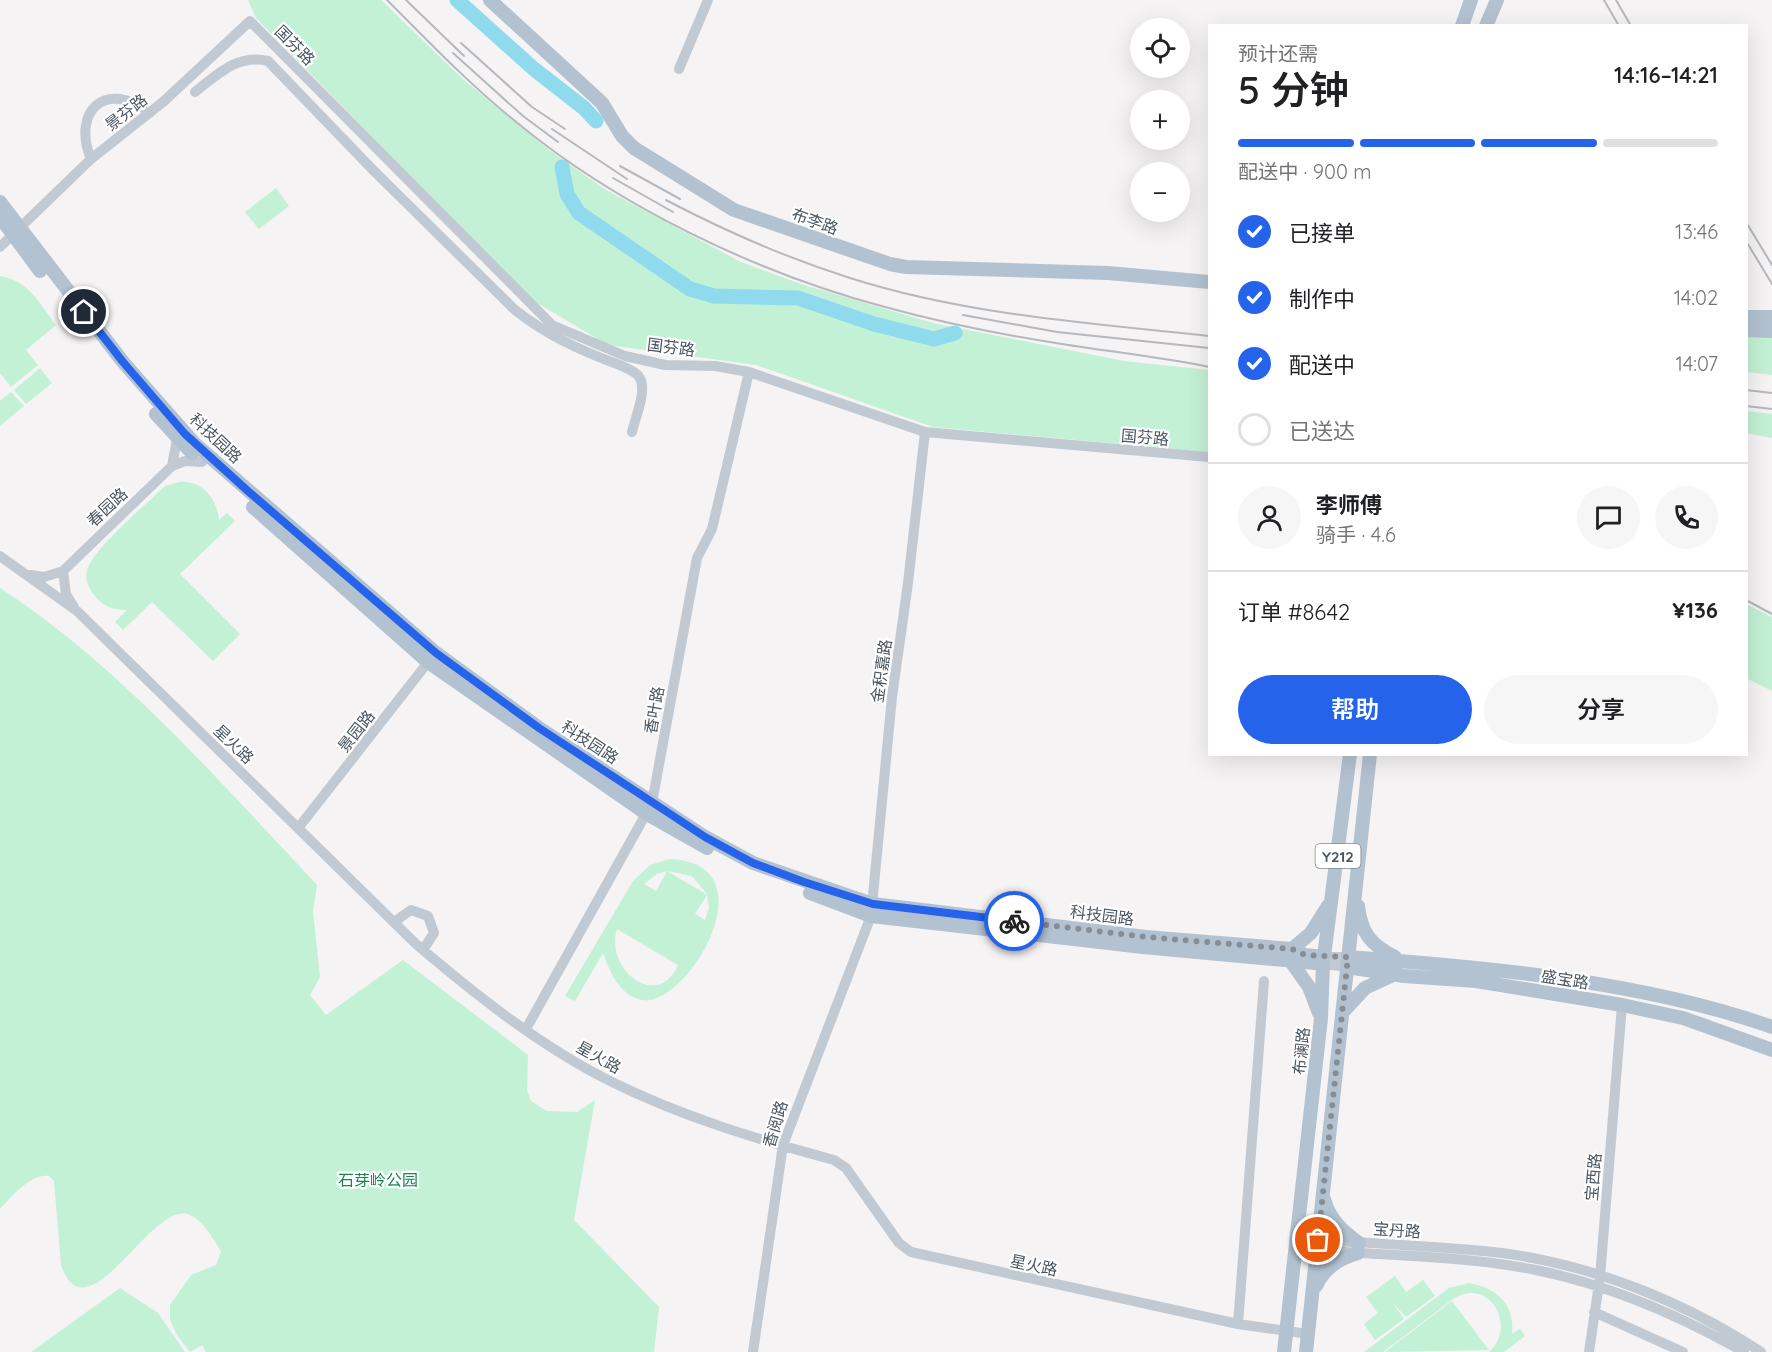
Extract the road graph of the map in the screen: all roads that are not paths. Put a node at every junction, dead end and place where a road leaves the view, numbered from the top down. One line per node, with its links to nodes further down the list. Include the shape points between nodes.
1 (490, 0): 15 (main road, 布李路, via 602,103 634,148 735,210 824,243 906,267 1107,273)
2 (708, 0): 8 (street)
3 (1471, 0): 6 (main road)
4 (1497, 0): 7 (main road)
5 (250, 21): 10 (street, 景芬路); 20 (street, 国芬路, via 552,325 625,356 665,365 715,366)
6 (1463, 24)
7 (1487, 24)
8 (679, 69)
9 (195, 92): 21 (street, via 235,62 254,58 268,61 515,309 540,330 639,376 642,385)
10 (150, 112): 11 (street, 景芬路); 11 (street, via 125,98 101,102 92,110 83,131)
11 (91, 159): 13 (street, 景芬路)
12 (0, 202): 13 (main road, 科技园路)
13 (8, 229): 14 (street, 景芬路); 23 (main road, 科技园路, via 116,368); 31 (main road, 科技园路, via 195,444)
14 (0, 247)
15 (1208, 282)
16 (1748, 317): 17 (main road)
17 (1772, 317)
18 (1748, 330): 19 (main road)
19 (1772, 331)
20 (749, 372): 22 (street, 国芬路); 34 (street, 香叶路, via 712,528 697,558)
21 (632, 432)
22 (925, 432): 24 (street, 国芬路); 38 (street, 金积嘉路, via 892,697)
23 (177, 439): 25 (main road, 科技园路); 26 (street)
24 (1208, 457)
25 (202, 462): 26 (street, via 185,461); 31 (main road, 科技园路)
26 (172, 466): 28 (street, 春园路)
27 (0, 556): 29 (street, 星火路)
28 (63, 571): 29 (street, via 44,577); 30 (street, via 66,594)
29 (28, 574): 30 (street, 星火路)
30 (77, 611): 35 (street, 星火路)
31 (432, 657): 34 (main road, 科技园路); 35 (street, 景园路)
32 (1350, 756): 37 (main road, 布澜路 / Y212)
33 (1370, 756): 36 (main road, Y212)
34 (650, 808): 38 (main road, 科技园路, via 753,863); 52 (street, 香叶路)
35 (299, 827): 40 (street, 星火路)
36 (1355, 882): 39 (main road, Y212); 44 (main road, via 1359,919 1367,937 1373,945)
37 (1332, 902): 39 (main road); 42 (main road); 43 (main road, 布澜路 / Y212)
38 (872, 910): 42 (main road, 科技园路); 54 (street, 香阅路)
39 (1352, 911): 45 (main road, Y212)
40 (394, 922): 41 (street, 星火路); 41 (street, via 411,910 428,916 434,933)
41 (423, 950): 52 (street, 星火路, via 466,987)
42 (1292, 956): 43 (main road, 科技园路); 50 (main road)
43 (1324, 960): 45 (street, 科技园路); 50 (main road, 布澜路 / Y212)
44 (1402, 961): 45 (main road, 盛宝路); 51 (main road, 盛宝路, via 1470,966 1591,984 1690,1002)
45 (1348, 962): 46 (main road, 盛宝路); 49 (main road, Y212)
46 (1404, 976): 48 (main road, 盛宝路, via 1476,981); 49 (main road, via 1393,975 1372,983)
47 (1264, 981): 62 (street)
48 (1622, 1005): 53 (main road, 盛宝路, via 1683,1018); 59 (street, 宝西路)
49 (1342, 1014): 55 (main road, Y212)
50 (1321, 1018): 56 (main road, 布澜路 / Y212)
51 (1772, 1027)
52 (526, 1029): 54 (street, 星火路, via 613,1083 700,1120)
53 (1772, 1050)
54 (783, 1145): 62 (street, 星火路, via 834,1160 846,1168 899,1243 911,1252); 65 (street, 香阅路)
55 (1323, 1194): 57 (main road, Y212); 58 (main road, via 1331,1217)
56 (1297, 1240): 57 (street, 宝丹路); 63 (main road, 布澜路 / Y212)
57 (1318, 1245): 58 (street, 宝丹路); 60 (main road, Y212)
58 (1359, 1248): 59 (street, 宝丹路, via 1501,1264); 60 (main road, via 1325,1271)
59 (1599, 1282): 61 (street, 宝西路); 70 (street, 宝丹路, via 1686,1320); 71 (street, 宝丹路, via 1680,1307)
60 (1313, 1293): 64 (main road, Y212)
61 (1594, 1312): 68 (street, 宝西路); 69 (street)
62 (1239, 1324): 63 (street, 星火路)
63 (1286, 1331): 64 (street, 星火路); 66 (main road, 布澜路 / Y212)
64 (1308, 1334): 67 (main road, Y212)
65 (753, 1352)
66 (1284, 1352)
67 (1306, 1352)
68 (1589, 1352)
69 (1683, 1352)
70 (1744, 1352)
71 (1761, 1352)

